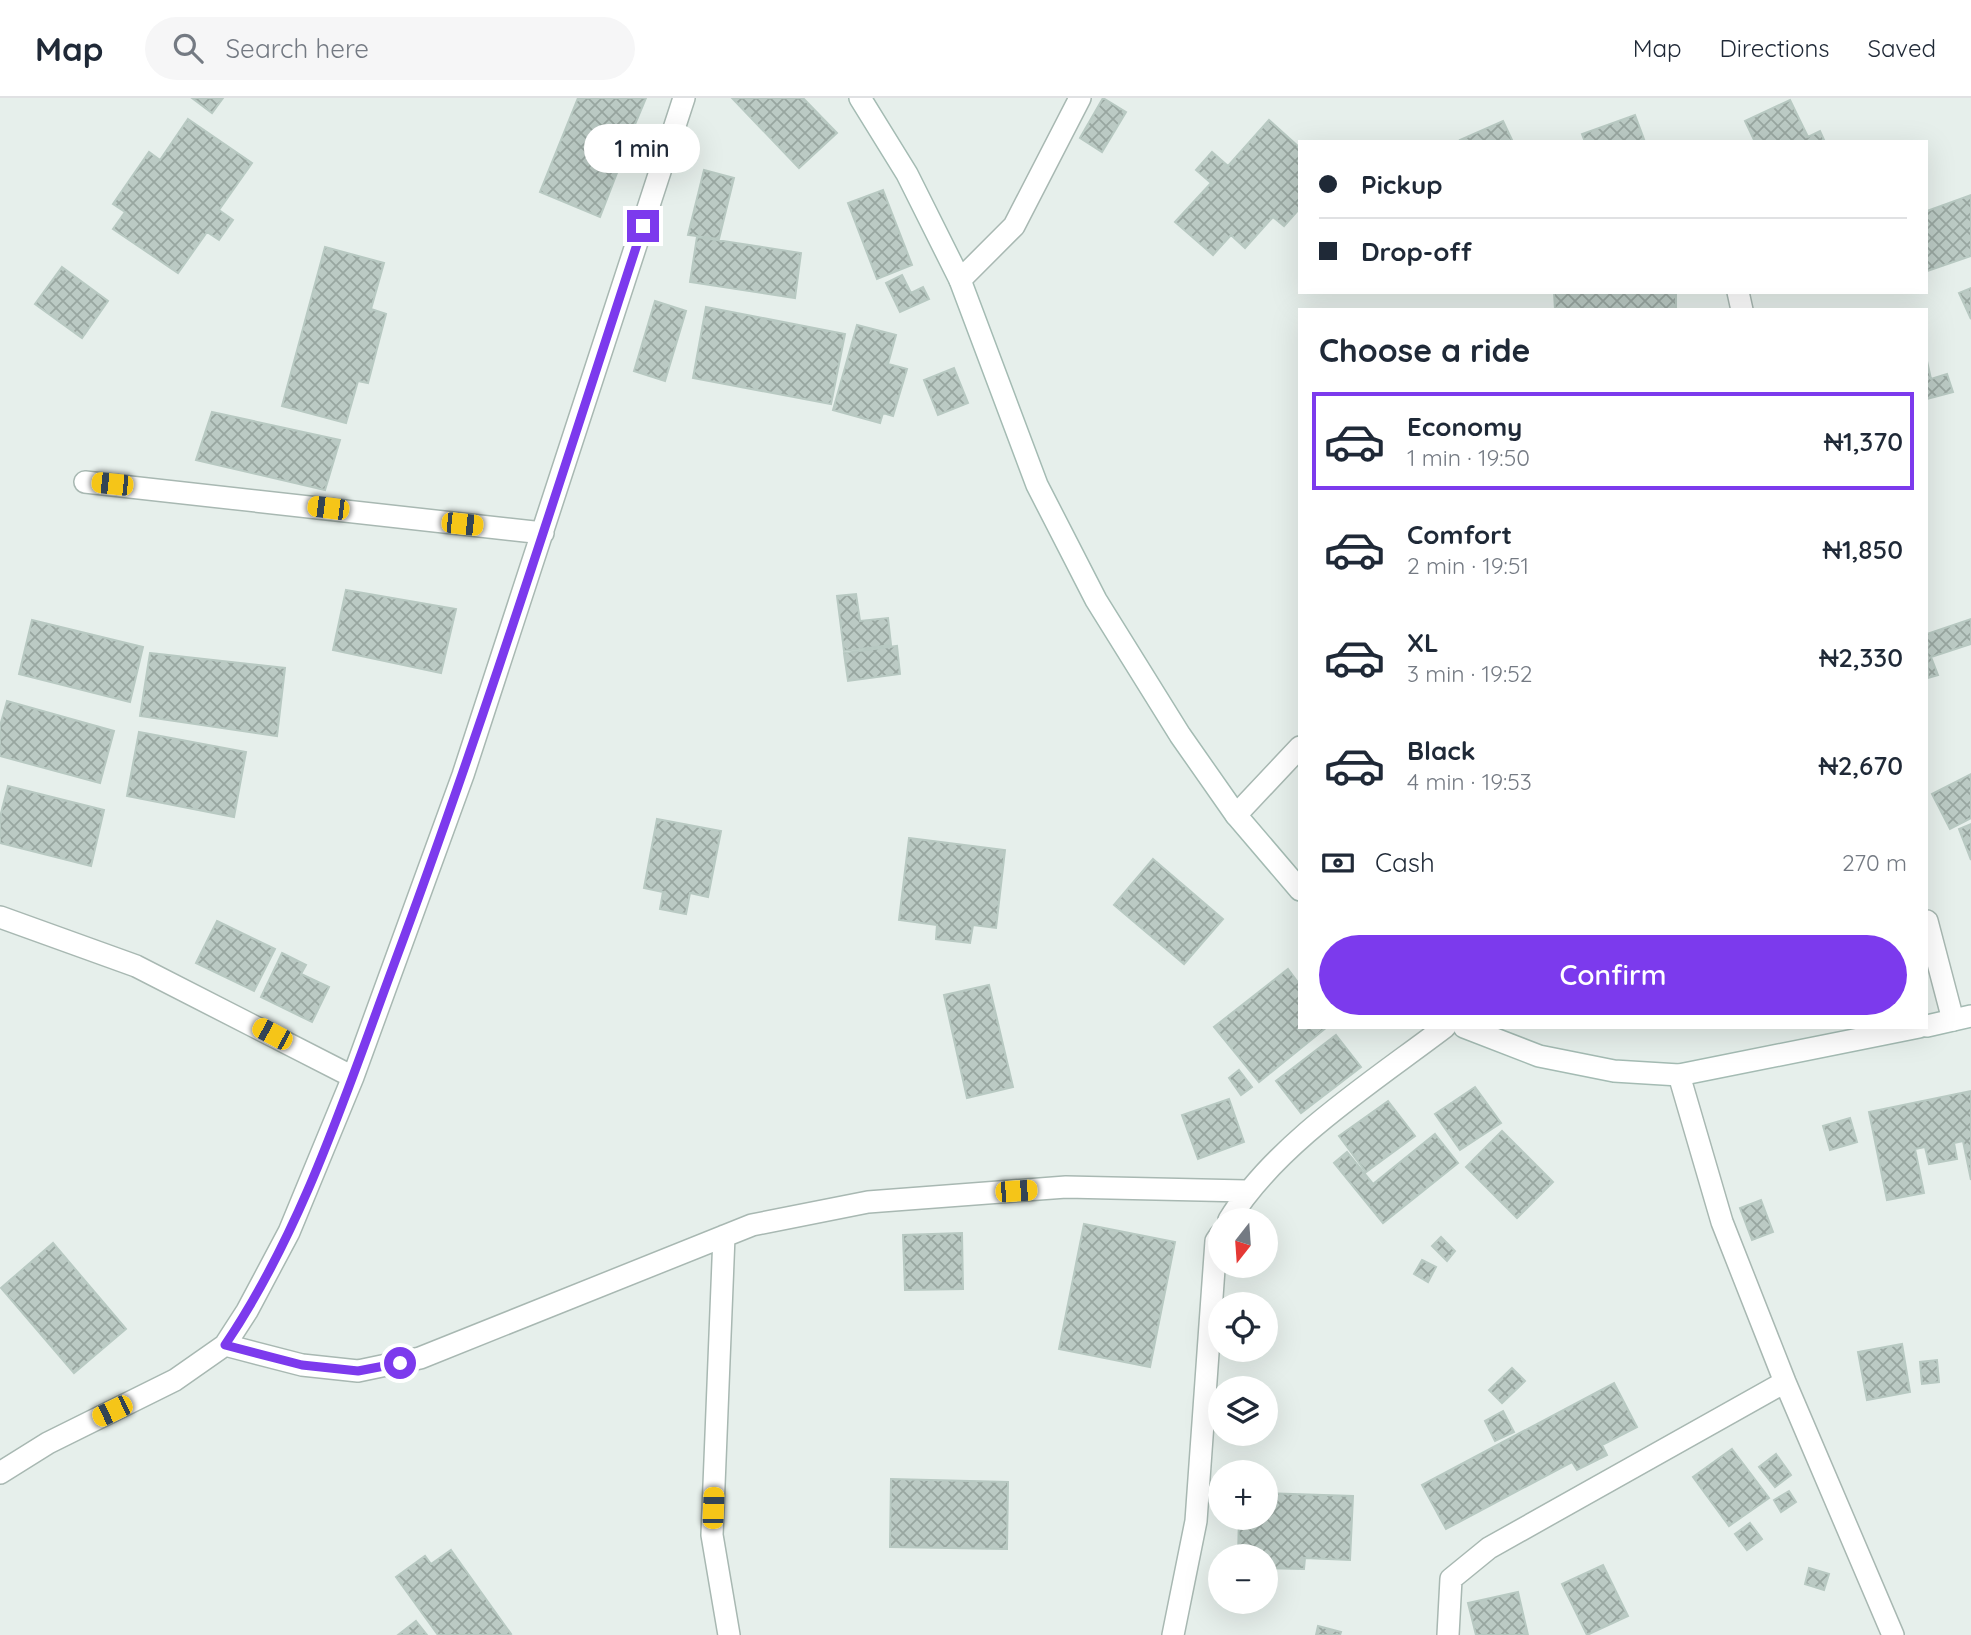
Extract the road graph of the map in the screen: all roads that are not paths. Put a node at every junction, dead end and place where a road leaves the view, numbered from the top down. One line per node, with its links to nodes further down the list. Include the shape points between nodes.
1 (684, 98): 6 (street)
2 (860, 98): 4 (street, via 907,174)
3 (1080, 98): 4 (street, via 1014,226)
4 (960, 281): 8 (street, via 1037,485 1096,600)
5 (85, 482): 6 (street)
6 (543, 533): 18 (street, via 463,775)
7 (1298, 749): 8 (street)
8 (1236, 815): 9 (street)
9 (1298, 888)
10 (0, 917): 18 (street, via 136,966)
11 (1928, 924): 12 (street)
12 (1962, 1018): 13 (street)
13 (1928, 1026)
14 (1442, 1029): 19 (street, via 1323,1120)
15 (1469, 1029): 17 (street, via 1539,1056 1615,1071)
16 (1909, 1029): 17 (street)
17 (1679, 1075): 24 (street, via 1722,1222)
18 (353, 1077): 23 (street, via 289,1232)
19 (1246, 1191): 20 (street); 21 (street, via 1066,1187 868,1202 752,1225)
20 (1236, 1208)
21 (724, 1236): 23 (street, via 420,1358 358,1371 302,1365); 26 (street, via 712,1535)
22 (1213, 1278): 27 (street, via 1196,1521)
23 (225, 1345): 25 (street, via 175,1380 48,1443)
24 (1785, 1382): 28 (street, via 1489,1548 1451,1579); 29 (street)
25 (0, 1473)
26 (729, 1635)
27 (1173, 1635)
28 (1448, 1635)
29 (1893, 1635)

